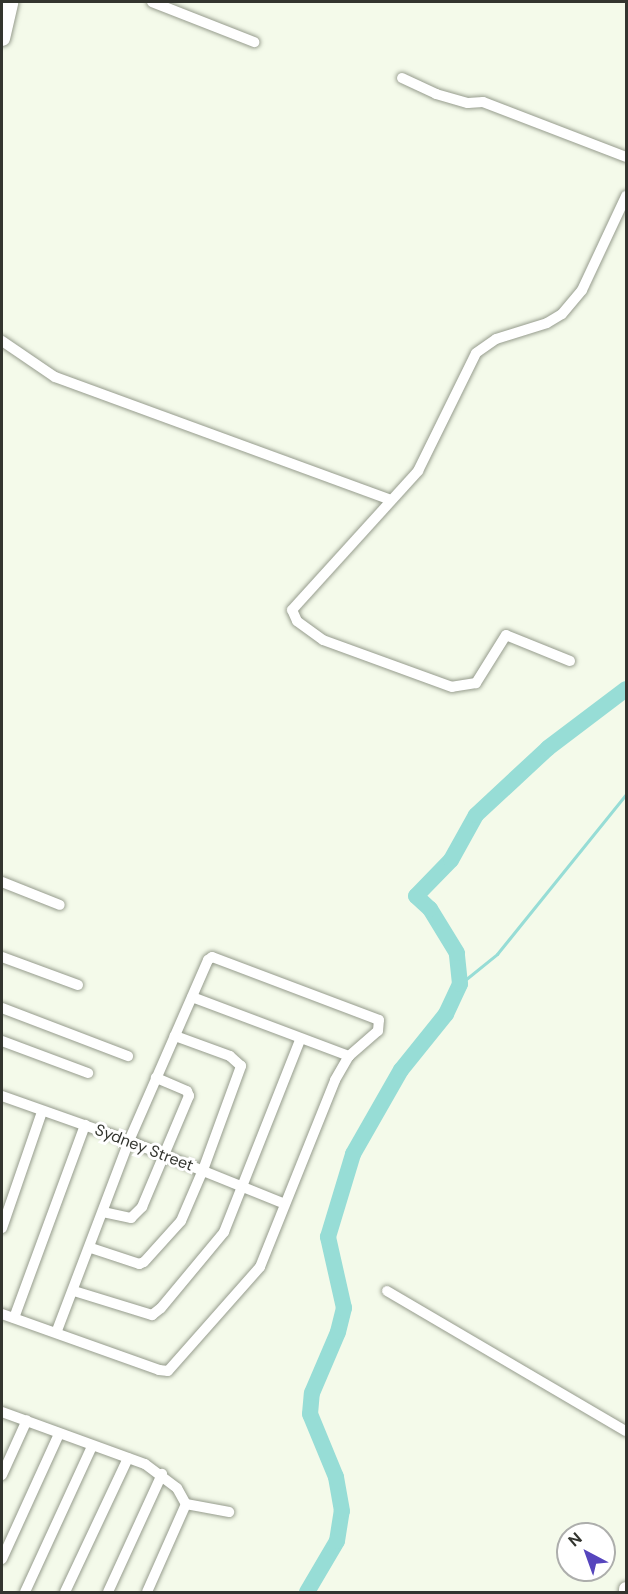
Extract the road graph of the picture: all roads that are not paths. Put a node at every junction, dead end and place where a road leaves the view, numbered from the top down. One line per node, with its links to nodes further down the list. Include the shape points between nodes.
1 (10, 2): 3 (main road)
2 (153, 2): 4 (street)
3 (2, 38)
4 (254, 42)
5 (402, 78): 6 (street, via 436,94 468,103 483,102)
6 (627, 157)
7 (627, 196): 9 (street, via 582,290 562,314 547,323 496,339 476,353 418,471 404,489)
8 (2, 341): 9 (street, via 55,377)
9 (388, 499): 10 (street, via 292,610 297,621 323,640 452,687 476,682 506,635)
10 (570, 661)
11 (2, 882): 12 (street)
12 (60, 905)
13 (2, 957): 14 (street)
14 (78, 985)
15 (192, 997): 17 (street); 18 (street); 21 (street, via 212,957 379,1020 378,1031)
16 (2, 1008): 20 (street)
17 (175, 1036): 23 (street); 29 (street, via 230,1056 241,1066)
18 (300, 1040): 21 (street); 30 (street)
19 (2, 1041): 22 (street)
20 (128, 1056)
21 (349, 1056): 31 (street, via 335,1080)
22 (88, 1073)
23 (156, 1078): 27 (street); 28 (street, via 189,1093)
24 (3, 1100): 25 (street, Sydney Street)
25 (42, 1112): 26 (street, Sydney Street); 33 (street)
26 (85, 1125): 27 (street, Sydney Street); 38 (street)
27 (129, 1141): 28 (street, Sydney Street); 32 (street)
28 (164, 1158): 29 (street, Sydney Street); 32 (street, via 137,1214 124,1219)
29 (202, 1170): 30 (street, Sydney Street); 34 (street, via 181,1221 144,1262 139,1264)
30 (244, 1185): 31 (street, Sydney Street); 35 (street, via 217,1244 152,1315)
31 (285, 1204): 39 (street, via 257,1272 168,1371)
32 (103, 1212): 34 (street)
33 (2, 1228)
34 (91, 1248): 35 (street)
35 (74, 1291): 39 (street)
36 (387, 1291): 42 (street)
37 (2, 1314): 38 (street)
38 (14, 1318): 39 (street)
39 (56, 1333)
40 (2, 1412): 41 (street)
41 (27, 1420): 43 (street); 47 (street)
42 (627, 1431)
43 (59, 1434): 44 (street); 50 (street)
44 (92, 1446): 45 (street); 51 (street)
45 (128, 1458): 46 (street); 52 (street)
46 (162, 1474): 48 (street); 53 (street)
47 (2, 1475)
48 (186, 1504): 49 (street); 54 (street)
49 (229, 1512)
50 (2, 1559)
51 (25, 1593)
52 (65, 1593)
53 (108, 1593)
54 (147, 1593)

